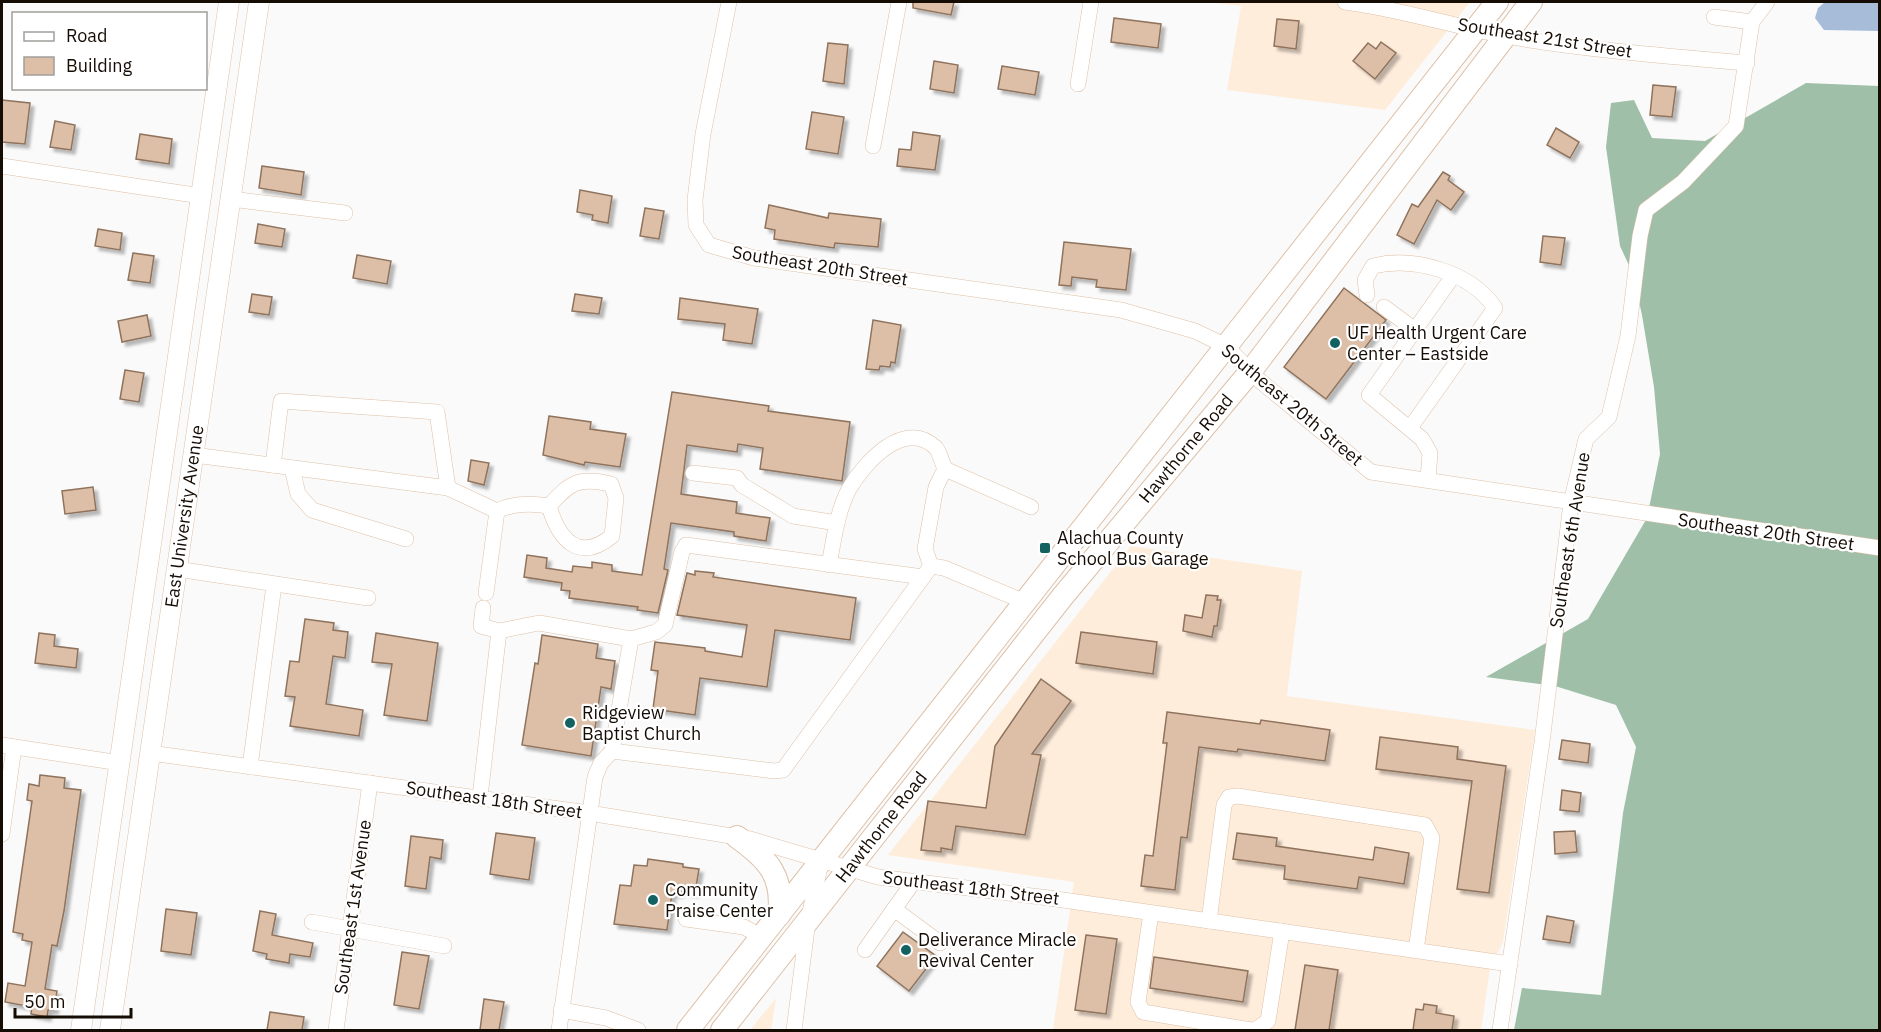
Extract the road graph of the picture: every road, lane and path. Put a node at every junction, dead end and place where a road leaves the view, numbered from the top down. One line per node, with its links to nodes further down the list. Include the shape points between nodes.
1 (229, 2): 18 (main road, East University Avenue)
2 (259, 2): 19 (main road, East University Avenue)
3 (729, 2): 25 (street, Southeast 20th Street, via 703,134 695,200 696,225 708,244 754,258 1121,309 1195,331)
4 (899, 2): 16 (street)
5 (1091, 2): 15 (street)
6 (1345, 2): 12 (street, Southeast 21st Street)
7 (1497, 2): 12 (highway, Hawthorne Road)
8 (1531, 2): 13 (highway, Hawthorne Road)
9 (1767, 2): 11 (street)
10 (1714, 17): 11 (street)
11 (1752, 22): 14 (street, Southeast 6th Avenue)
12 (1476, 29): 13 (street, Southeast 21st Street); 25 (highway, Hawthorne Road)
13 (1504, 36): 14 (street, Southeast 21st Street); 26 (highway, Hawthorne Road)
14 (1747, 63): 36 (street, Southeast 6th Avenue, via 1736,126 1683,182 1646,210 1628,336 1609,417 1586,439)
15 (1078, 84)
16 (873, 146)
17 (2, 166): 18 (street)
18 (201, 196): 19 (main road); 28 (main road, East University Avenue)
19 (231, 199): 20 (street); 29 (main road, East University Avenue)
20 (345, 213)
21 (1453, 276): 22 (street, via 1424,263 1392,261 1373,266 1365,280); 24 (street); 27 (street, via 1487,297 1495,308)
22 (1368, 295)
23 (1384, 307): 24 (street)
24 (1415, 330): 27 (street, via 1369,395)
25 (1226, 346): 26 (street, Southeast 20th Street); 48 (highway, Hawthorne Road)
26 (1250, 372): 34 (street, Southeast 20th Street, via 1371,472); 62 (highway, Hawthorne Road, via 1064,596)
27 (1410, 428): 34 (street, via 1430,453)
28 (165, 453): 29 (main road); 54 (main road, East University Avenue)
29 (194, 455): 30 (street); 44 (main road, East University Avenue)
30 (273, 465): 31 (street); 35 (street, via 281,401 437,412)
31 (292, 468): 35 (street); 41 (street, via 298,494 312,510)
32 (945, 469): 38 (street); 40 (street, via 937,449 922,439 908,437 892,443 864,467 849,489); 45 (street, via 936,488 925,549)
33 (693, 473): 40 (street, via 737,478 793,516)
34 (1428, 480): 36 (street, Southeast 20th Street)
35 (448, 488): 39 (street)
36 (1571, 503): 42 (street, Southeast 20th Street); 78 (street, Southeast 6th Avenue)
37 (549, 506): 37 (street, via 568,485 580,480 611,484 616,498 612,536 599,547 582,549 566,540 555,527); 39 (street, via 533,503)
38 (1031, 507)
39 (497, 511): 49 (street, via 481,626)
40 (837, 523): 43 (street)
41 (406, 538)
42 (1880, 548)
43 (830, 564): 45 (street); 50 (street, via 686,545 665,625 656,632)
44 (177, 569): 46 (street); 53 (main road, East University Avenue)
45 (927, 572): 48 (street, via 945,568); 52 (street, via 783,770)
46 (274, 585): 47 (street); 55 (street)
47 (368, 598)
48 (1025, 602): 61 (highway, Hawthorne Road)
49 (499, 631): 50 (street, via 539,623); 57 (street)
50 (631, 639): 52 (street)
51 (8, 746): 54 (street); 59 (street)
52 (612, 751): 58 (street, via 595,777)
53 (150, 753): 54 (main road); 55 (street, Southeast 18th Street); 81 (main road, East University Avenue)
54 (120, 763): 80 (main road, East University Avenue)
55 (250, 767): 56 (street, Southeast 18th Street)
56 (370, 783): 57 (street, Southeast 18th Street); 71 (street, Southeast 1st Avenue)
57 (480, 797): 58 (street, Southeast 18th Street)
58 (589, 813): 60 (street, Southeast 18th Street); 79 (street)
59 (2, 834)
60 (737, 837): 61 (street, Southeast 18th Street); 66 (highway, via 764,858 777,879)
61 (822, 861): 62 (street, Southeast 18th Street); 66 (highway, Hawthorne Road); 68 (street)
62 (848, 870): 63 (street, Southeast 18th Street); 68 (highway, Hawthorne Road)
63 (914, 881): 64 (street); 65 (street, Southeast 18th Street)
64 (894, 909): 74 (street); 76 (street)
65 (1150, 913): 69 (street, Southeast 18th Street); 88 (street, via 1138,1002 1143,1012)
66 (779, 915): 73 (highway, Hawthorne Road)
67 (686, 920): 73 (street, via 744,927)
68 (808, 921): 86 (highway, Hawthorne Road); 87 (street)
69 (1209, 921): 72 (street, Southeast 18th Street); 77 (street, via 1224,805 1229,797 1238,796 1425,825 1432,838)
70 (312, 922): 71 (street)
71 (350, 928): 75 (street); 82 (street, Southeast 1st Avenue)
72 (1282, 931): 77 (street, Southeast 18th Street); 88 (street, via 1268,1021)
73 (762, 937): 85 (highway, Hawthorne Road)
74 (940, 944)
75 (444, 946)
76 (864, 950)
77 (1416, 950): 78 (street, Southeast 18th Street)
78 (1510, 964): 89 (street, Southeast 6th Avenue)
79 (561, 1010): 83 (street); 84 (street, via 606,1018)
80 (81, 1030)
81 (111, 1030)
82 (336, 1030)
83 (559, 1030)
84 (639, 1030)
85 (688, 1030)
86 (722, 1030)
87 (794, 1030)
88 (1253, 1030)
89 (1500, 1030)

